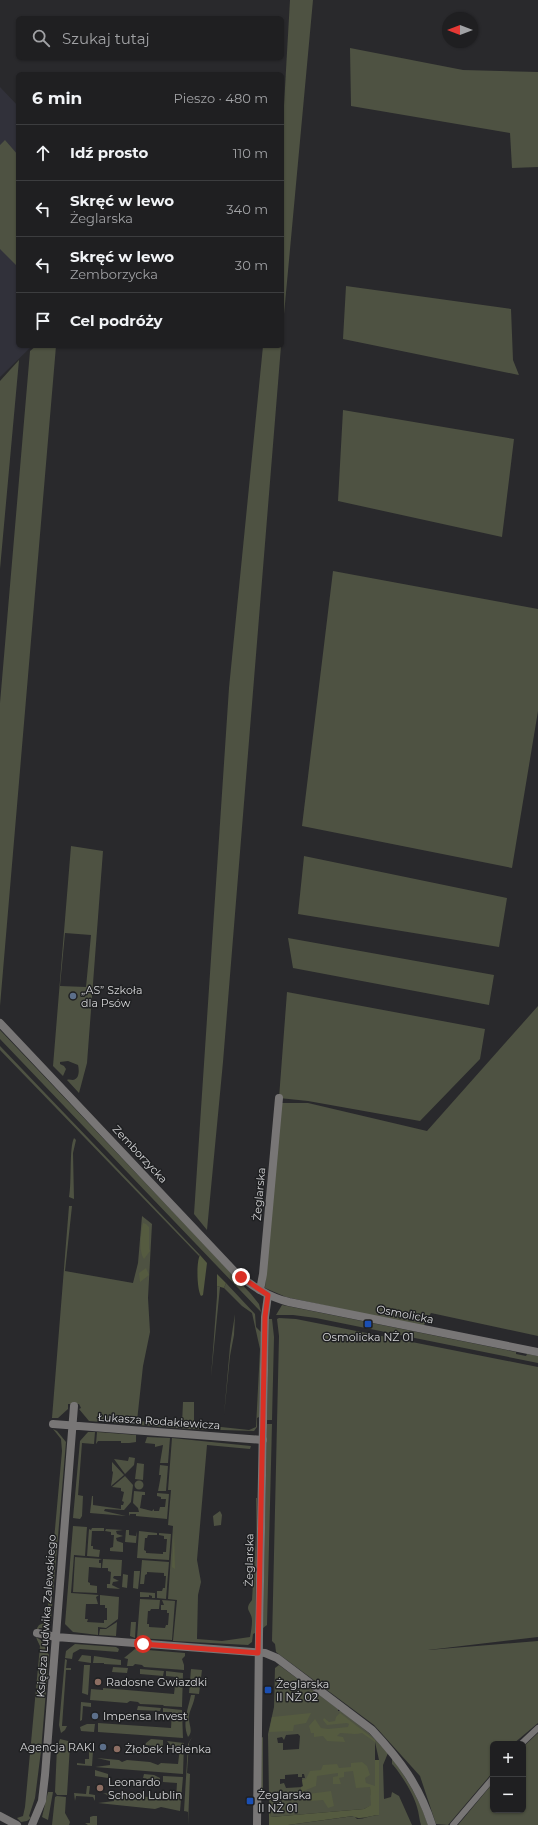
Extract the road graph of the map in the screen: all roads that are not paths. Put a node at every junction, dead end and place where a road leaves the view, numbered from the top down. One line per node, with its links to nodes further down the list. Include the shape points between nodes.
1 (0, 1023): 3 (street, Zemborzycka, via 233,1270)
2 (279, 1098): 3 (street, Żeglarska)
3 (260, 1290): 4 (street, Zemborzycka)
4 (268, 1295): 5 (street, Osmolicka, via 296,1304); 9 (street, Żeglarska, via 265,1317)
5 (538, 1352)
6 (74, 1406): 8 (street, Księdza Ludwika Zalewskiego)
7 (53, 1424): 8 (street, Łukasza Rodakiewicza)
8 (72, 1425): 9 (street, Łukasza Rodakiewicza); 11 (street, Księdza Ludwika Zalewskiego)
9 (263, 1440): 12 (street, Żeglarska)
10 (37, 1633): 11 (street)
11 (56, 1637): 12 (street); 18 (street, Księdza Ludwika Zalewskiego, via 42,1801)
12 (258, 1653): 19 (street, Żeglarska); 20 (street, via 279,1659 372,1730 406,1770 421,1797)
13 (538, 1728): 14 (street)
14 (524, 1741)
15 (490, 1782): 21 (street)
16 (0, 1816): 17 (street)
17 (17, 1825)
18 (32, 1825)
19 (257, 1825)
20 (432, 1825)
21 (453, 1825)

